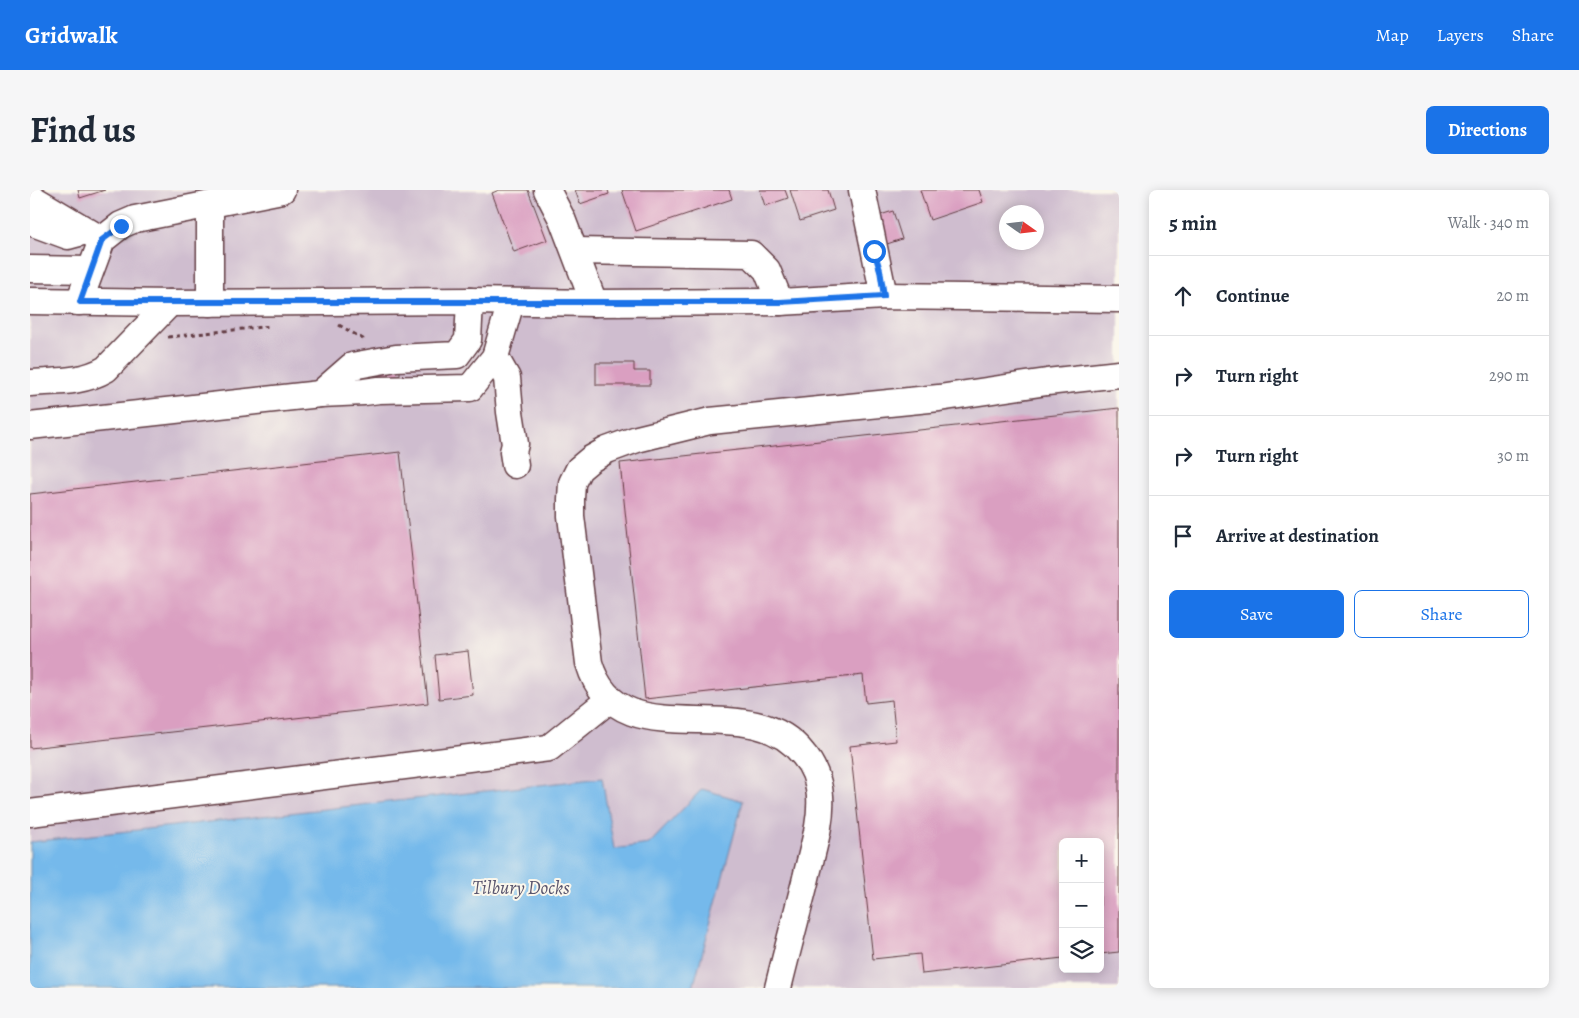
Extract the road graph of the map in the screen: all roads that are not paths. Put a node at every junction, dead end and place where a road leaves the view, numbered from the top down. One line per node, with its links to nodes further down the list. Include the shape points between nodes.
1 (282, 190): 5 (street)
2 (547, 190): 8 (street)
3 (862, 190): 11 (street)
4 (30, 197): 7 (street)
5 (210, 205): 7 (street, via 135,219); 20 (street)
6 (30, 222): 7 (street, via 68,236)
7 (95, 236): 10 (street)
8 (575, 251): 17 (street); 18 (street, via 751,254 767,270)
9 (30, 269): 10 (street)
10 (90, 270): 15 (street)
11 (884, 296): 12 (street); 18 (street)
12 (1119, 298)
13 (30, 301): 15 (street)
14 (470, 301): 16 (street); 20 (street); 24 (street, via 468,340 457,355 396,358 352,366)
15 (80, 302): 19 (street)
16 (511, 302): 17 (street); 21 (street)
17 (594, 302): 18 (street)
18 (780, 302)
19 (170, 303): 20 (street); 23 (street, via 100,373 81,380)
20 (210, 303)
21 (496, 357): 24 (street, via 470,388); 26 (street, via 507,378)
22 (1119, 374): 27 (street, via 939,398 710,421 637,439 591,460 579,469 572,483 571,516 589,663 597,683)
23 (30, 383)
24 (320, 394): 25 (street)
25 (30, 426)
26 (515, 465)
27 (610, 699): 28 (street, via 549,748); 29 (street, via 635,714 653,718 757,724 787,737 806,757 818,785 820,813)
28 (30, 813)
29 (778, 988)

